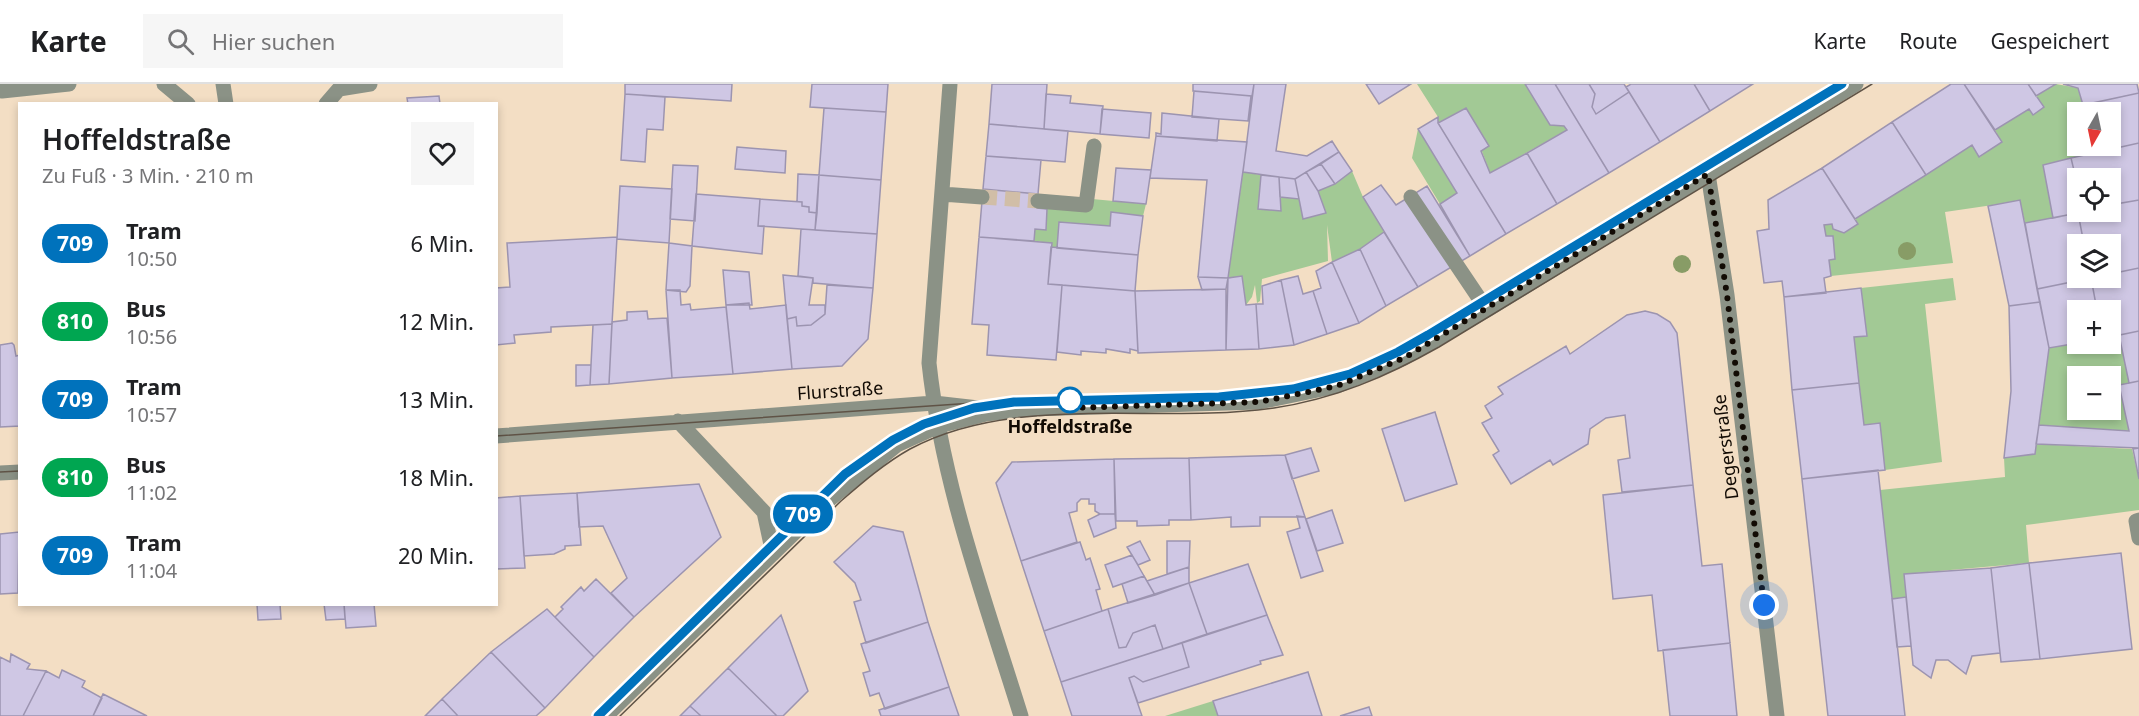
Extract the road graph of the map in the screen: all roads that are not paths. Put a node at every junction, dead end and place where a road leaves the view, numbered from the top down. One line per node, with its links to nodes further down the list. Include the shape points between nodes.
1 (69, 84): 7 (street)
2 (164, 84): 8 (street)
3 (223, 84): 9 (street)
4 (370, 84): 10 (street, via 339,89)
5 (950, 84): 13 (street)
6 (1856, 84): 12 (street, Flurstraße)
7 (2, 91)
8 (186, 102)
9 (226, 102)
10 (328, 102)
11 (1094, 146): 16 (street, via 1086,205)
12 (1708, 174): 17 (street, Flurstraße); 30 (street, Degerstraße, via 1727,295)
13 (942, 194): 14 (street); 18 (street, via 930,363)
14 (982, 197)
15 (1411, 197): 17 (street)
16 (1038, 201)
17 (1487, 310): 19 (street, Flurstraße, via 1404,358 1337,386 1296,396 1248,403)
18 (934, 403): 19 (street, Flurstraße); 20 (street, Flurstraße); 21 (street)
19 (1005, 411): 21 (street, Flurstraße)
20 (678, 421): 22 (street, Flurstraße); 27 (street, via 764,512)
21 (939, 426): 27 (street, Flurstraße, via 897,445 854,478); 29 (street, via 958,516)
22 (498, 436)
23 (18, 472): 24 (street)
24 (0, 473)
25 (2139, 520): 26 (street)
26 (2139, 538)
27 (773, 554): 28 (street, Flurstraße)
28 (606, 716)
29 (1021, 716)
30 (1777, 716)

